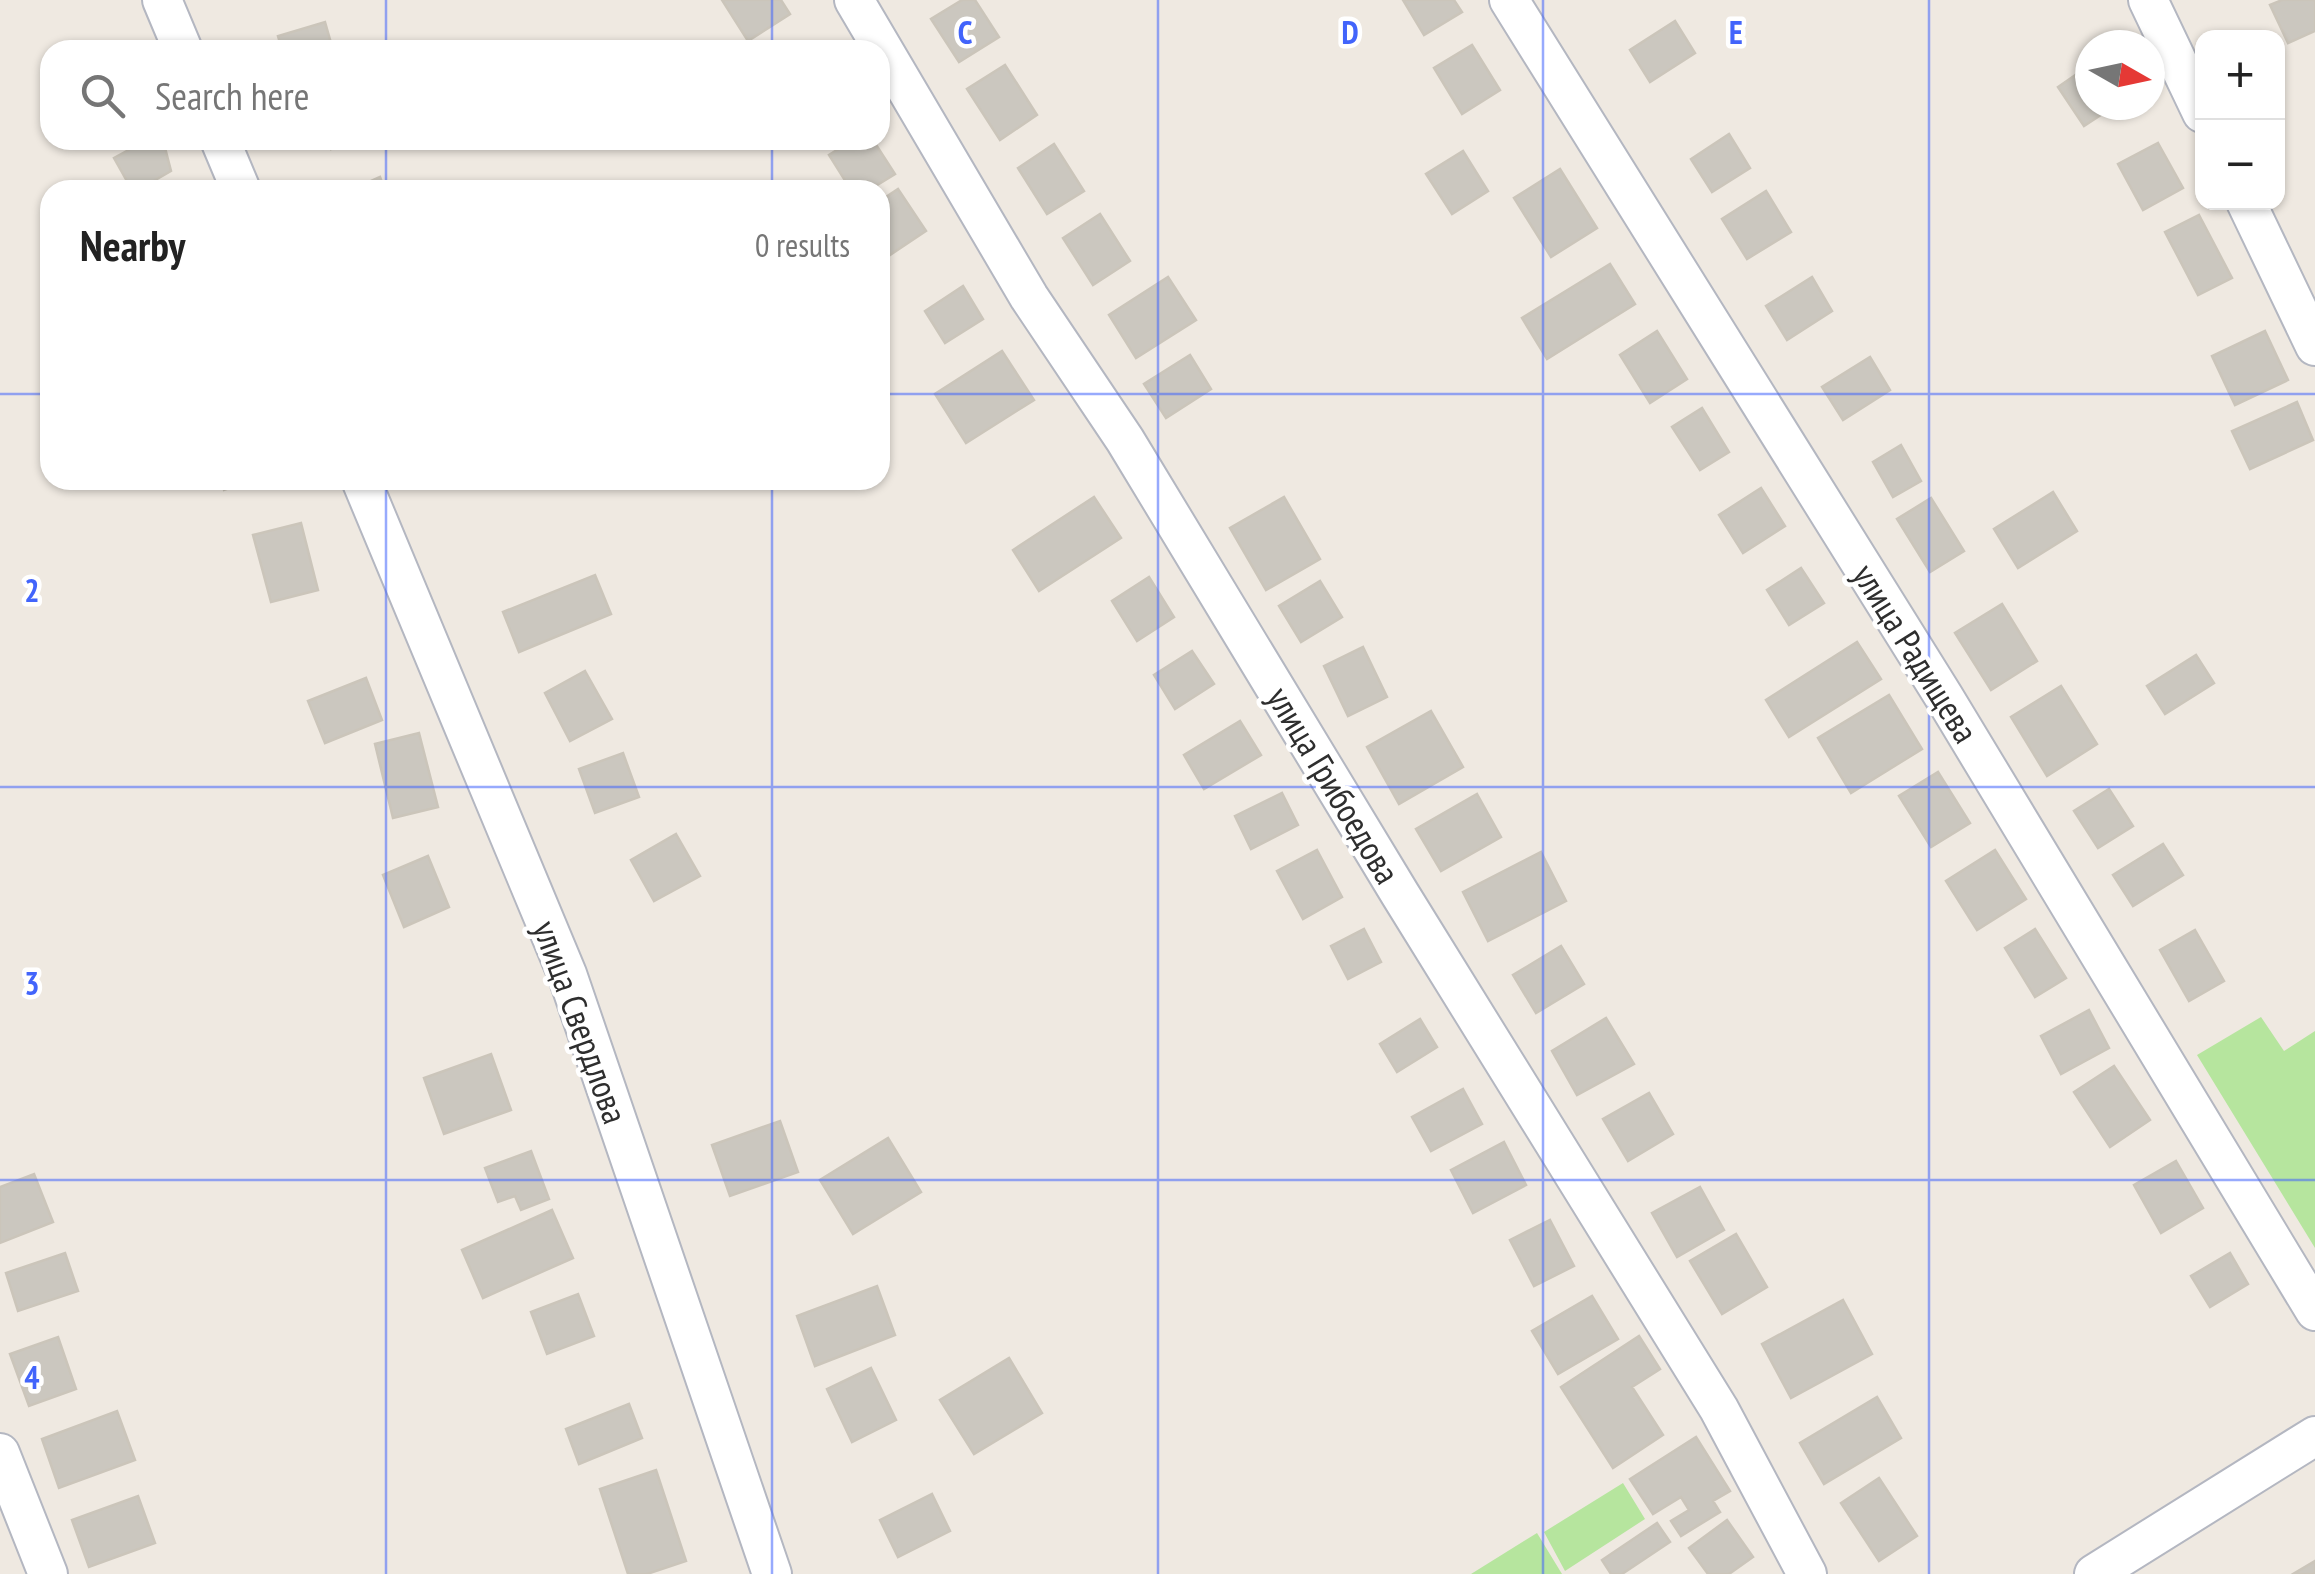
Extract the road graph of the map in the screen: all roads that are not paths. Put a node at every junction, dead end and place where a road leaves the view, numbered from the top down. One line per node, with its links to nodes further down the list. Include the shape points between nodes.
1 (162, 0): 5 (street)
2 (854, 0): 6 (street, улица Грибоедова)
3 (1509, 0): 14 (street, улица Радищева, via 1944,697)
4 (2148, 0): 8 (street)
5 (179, 40)
6 (878, 40)
7 (890, 61): 19 (street, улица Грибоедова, via 1029,297 1124,440 1719,1409)
8 (2195, 98)
9 (224, 150): 10 (street)
10 (237, 180)
11 (2250, 210): 12 (street)
12 (2315, 346)
13 (366, 490): 18 (street, улица Свердлова, via 568,974)
14 (2315, 1311)
15 (2315, 1436): 20 (street)
16 (0, 1454): 17 (street)
17 (48, 1574)
18 (772, 1574)
19 (1806, 1574)
20 (2094, 1574)

